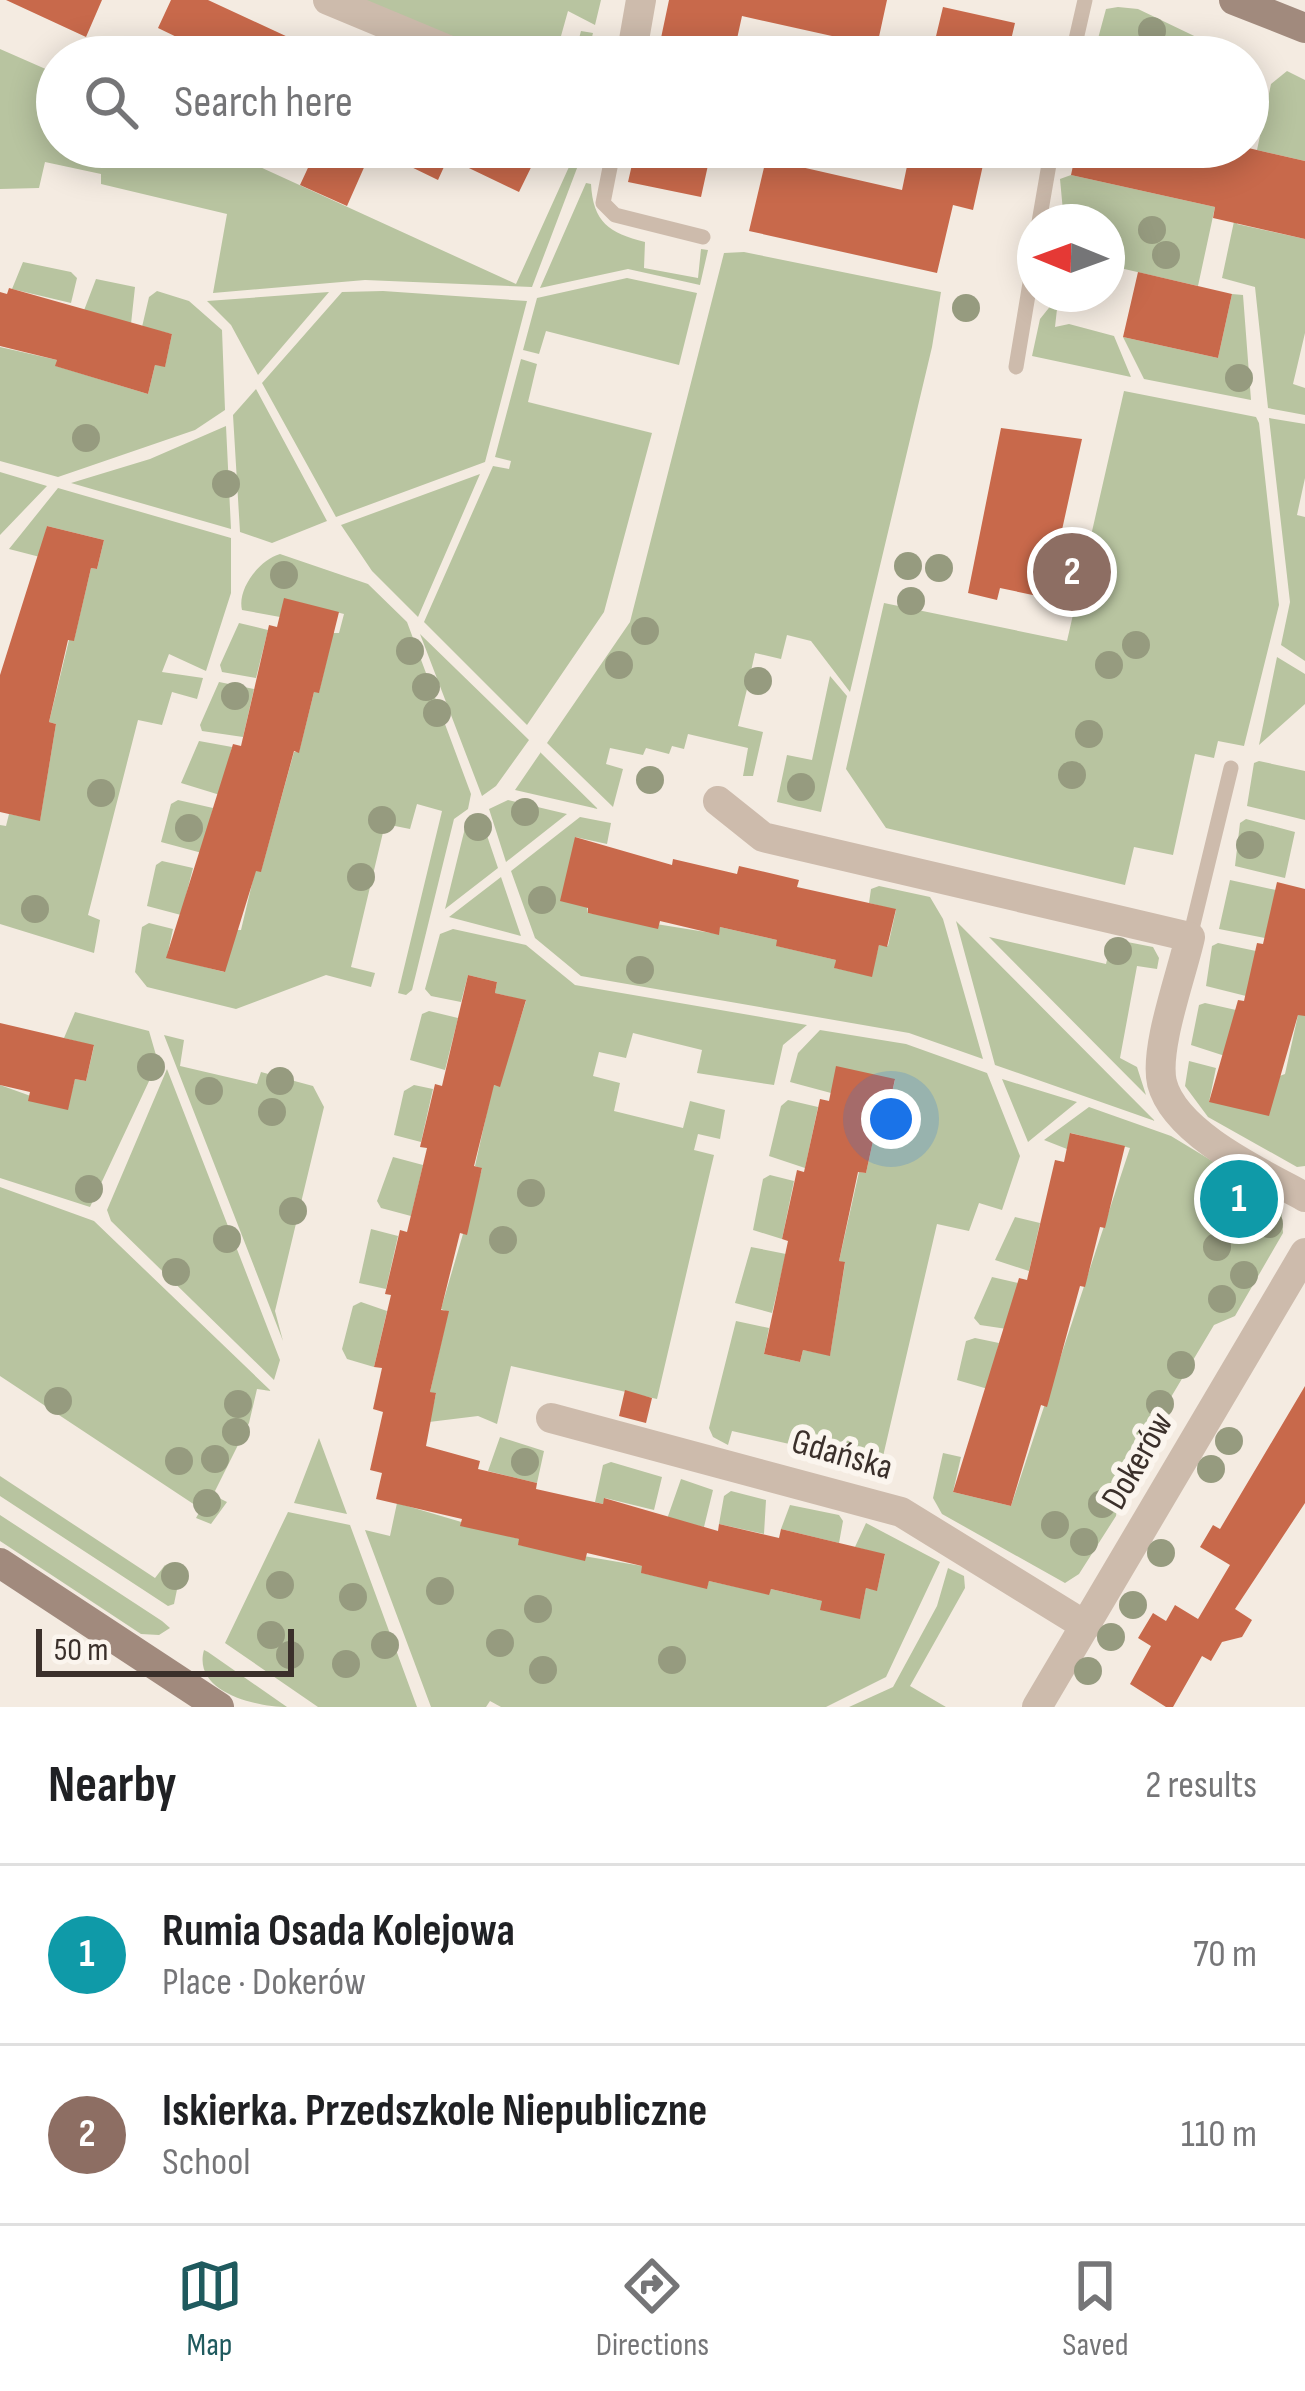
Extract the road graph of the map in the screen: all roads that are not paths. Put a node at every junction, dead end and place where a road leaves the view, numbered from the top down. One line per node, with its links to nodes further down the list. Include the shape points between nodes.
1 (328, 0): 6 (street)
2 (641, 0): 7 (street)
3 (1085, 0): 8 (lane)
4 (1234, 0): 5 (main road)
5 (1305, 28)
6 (414, 36)
7 (635, 36)
8 (1077, 36)
9 (610, 168): 12 (lane, via 603,203 615,215)
10 (1049, 168): 11 (lane)
11 (1043, 204)
12 (703, 237)
13 (1025, 312): 14 (lane)
14 (1016, 367)
15 (1231, 768): 17 (lane)
16 (718, 801): 17 (street, via 763,837)
17 (1190, 938): 18 (street, via 1162,1084 1203,1136)
18 (1305, 1197)
19 (1305, 1253): 22 (street, Dokerów)
20 (550, 1418): 22 (street, Gdańska, via 901,1512)
21 (0, 1563): 23 (main road)
22 (1086, 1626): 24 (street, Dokerów)
23 (219, 1707)
24 (1037, 1707)

